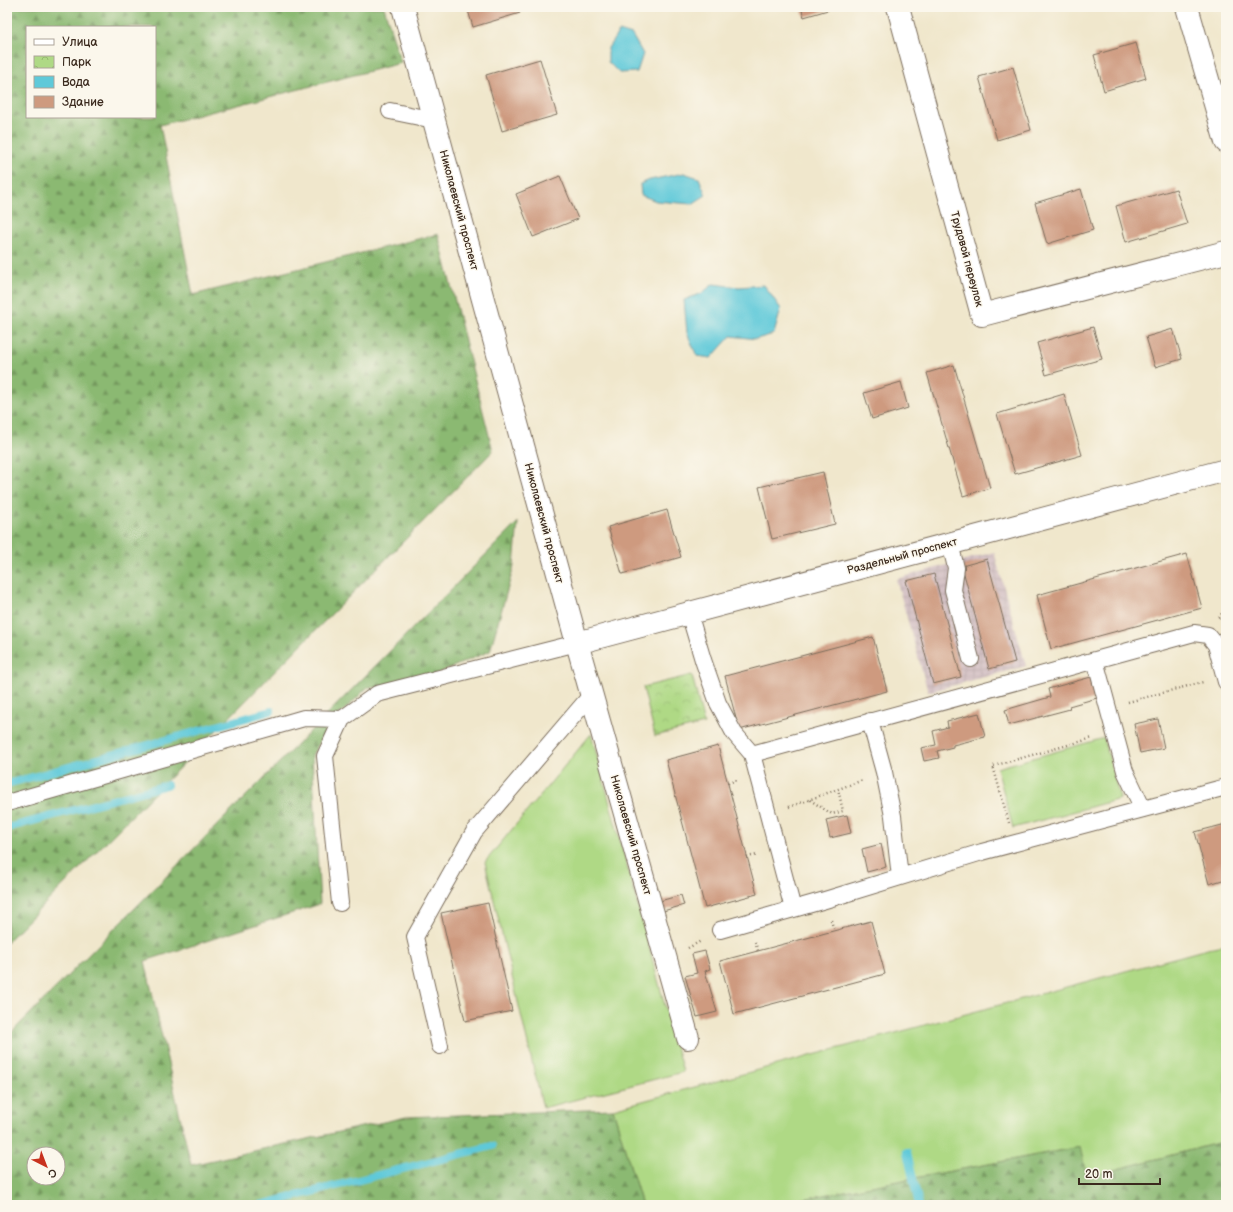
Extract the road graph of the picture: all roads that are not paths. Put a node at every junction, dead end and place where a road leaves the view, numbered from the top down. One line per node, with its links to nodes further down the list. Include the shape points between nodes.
1 (403, 7): 5 (street, Николаевский проспект)
2 (898, 7): 7 (street, Трудовой переулок, via 982,315)
3 (1187, 7): 6 (street)
4 (390, 111): 5 (lane)
5 (434, 120): 11 (street, Николаевский проспект)
6 (1226, 142)
7 (1226, 252)
8 (1226, 470): 9 (street, Раздельный проспект)
9 (950, 544): 10 (street, Раздельный проспект); 12 (lane, via 956,568 953,590)
10 (689, 613): 11 (street, Раздельный проспект); 18 (lane, via 718,703 734,733)
11 (577, 643): 15 (street, Николаевский проспект); 16 (lane, via 376,694)
12 (971, 659)
13 (1095, 660): 14 (lane, via 1194,633 1208,635 1216,645); 17 (lane); 21 (lane, via 1125,771)
14 (1225, 679)
15 (592, 694): 26 (street, Николаевский проспект); 27 (lane, via 474,832 415,937)
16 (342, 719): 20 (lane, via 304,718); 23 (lane, via 325,756)
17 (870, 721): 18 (lane); 22 (lane, via 893,816)
18 (752, 754): 24 (lane)
19 (1226, 787): 21 (lane)
20 (7, 803)
21 (1143, 809): 22 (lane, via 1014,843)
22 (900, 877): 24 (lane)
23 (340, 904)
24 (793, 909): 25 (lane)
25 (720, 930)
26 (688, 1038)
27 (440, 1046)

